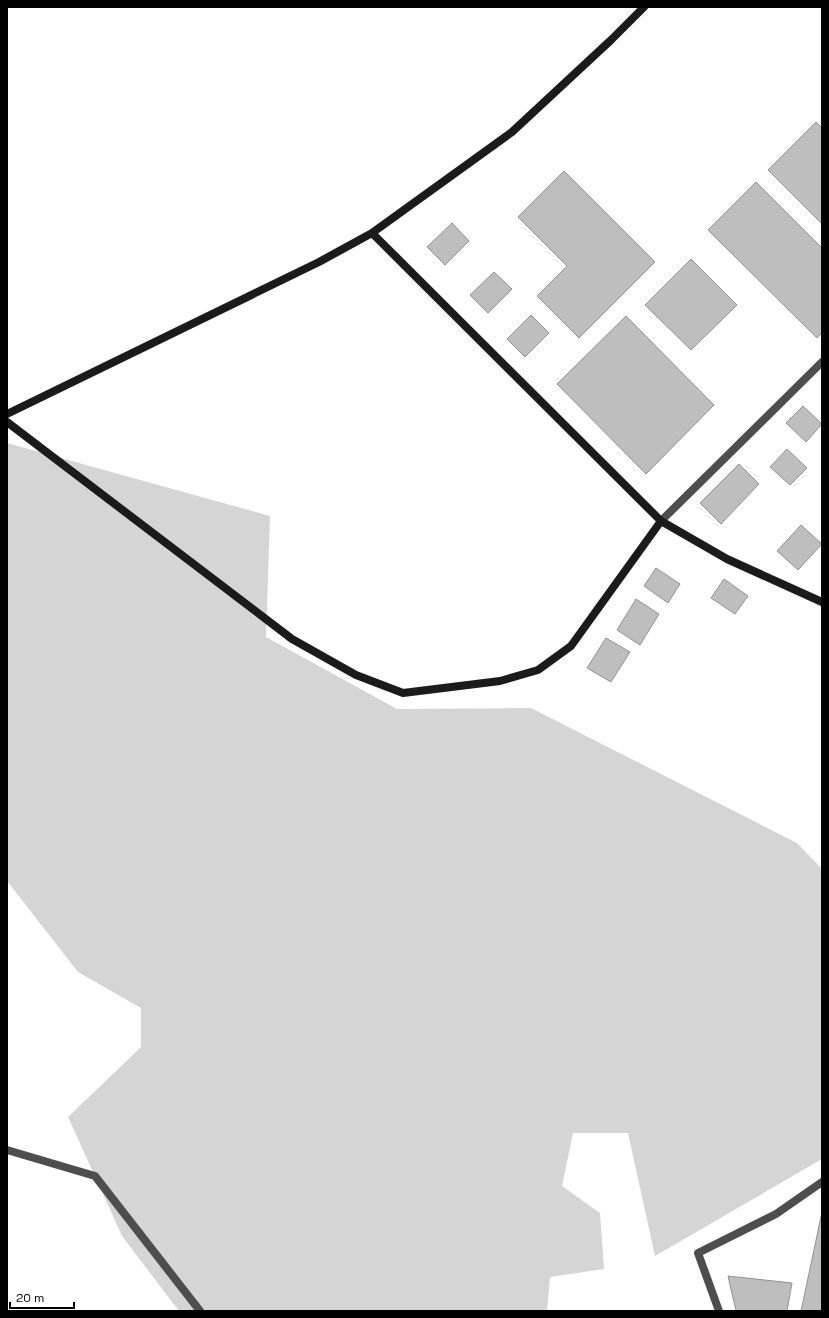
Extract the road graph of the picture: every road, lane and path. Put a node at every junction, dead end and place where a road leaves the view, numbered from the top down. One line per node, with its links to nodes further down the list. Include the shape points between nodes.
1 (644, 7): 2 (street, via 512,132)
2 (372, 233): 4 (street, via 319,262); 6 (street)
3 (822, 362): 6 (street)
4 (7, 414)
5 (7, 422): 6 (street, via 292,640 356,675 403,693 500,681 538,670 571,646)
6 (661, 521): 7 (street, via 727,559)
7 (822, 602)
8 (7, 1150): 10 (street, via 95,1176)
9 (822, 1182): 11 (street, via 776,1214 698,1253)
10 (200, 1311)
11 (720, 1311)

